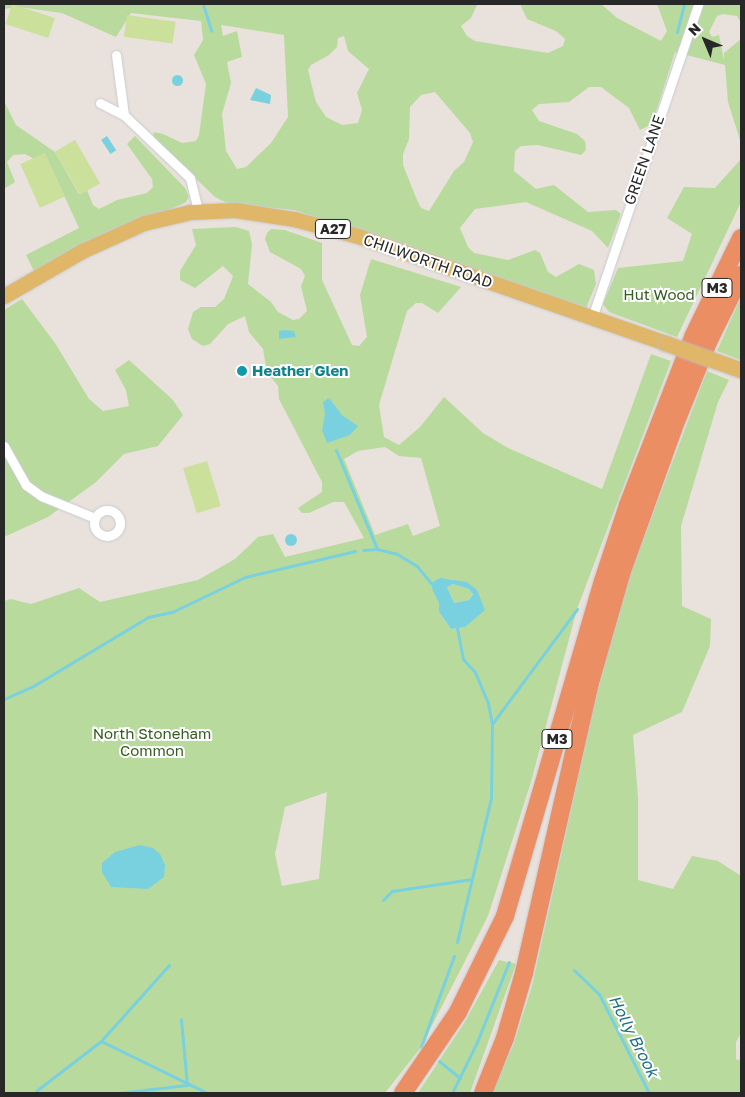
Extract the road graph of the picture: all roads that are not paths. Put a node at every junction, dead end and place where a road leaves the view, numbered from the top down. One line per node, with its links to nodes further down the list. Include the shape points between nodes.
1 (698, 4): 9 (street, GREEN LANE)
2 (116, 55): 4 (street)
3 (100, 103): 4 (street)
4 (124, 115): 5 (street, via 190,178)
5 (198, 211): 8 (main road, CHILWORTH ROAD / A27, via 164,217 125,230); 9 (main road, CHILWORTH ROAD / A27, via 235,210 321,226)
6 (741, 238): 13 (highway, M3, via 693,337 628,506 600,590 505,916 458,1012)
7 (741, 275): 14 (highway, M3, via 708,342 672,429 622,571 589,688 524,973 505,1038)
8 (4, 296)
9 (592, 318): 10 (main road, CHILWORTH ROAD / A27, bridge)
10 (741, 370)
11 (4, 446): 12 (street, via 26,485 41,496)
12 (95, 518)
13 (403, 1093)
14 (483, 1093)

